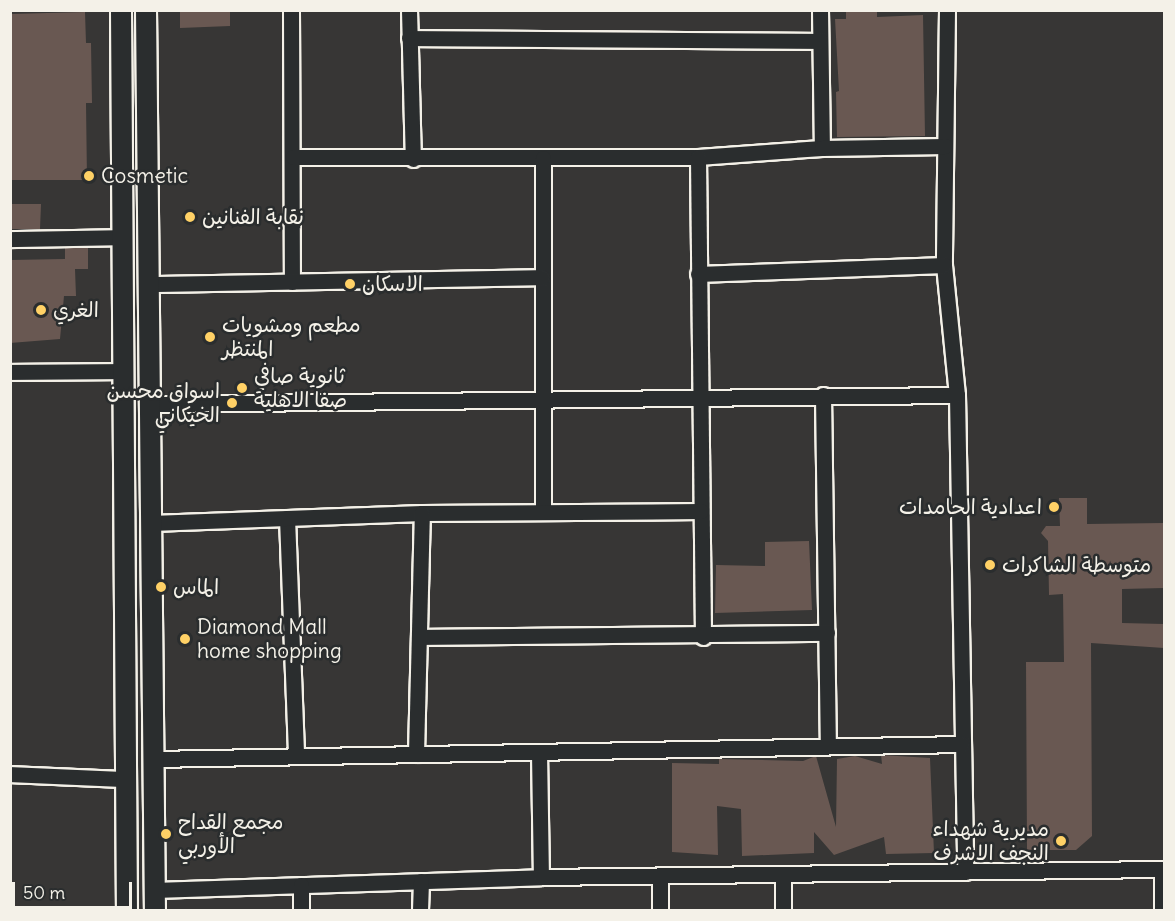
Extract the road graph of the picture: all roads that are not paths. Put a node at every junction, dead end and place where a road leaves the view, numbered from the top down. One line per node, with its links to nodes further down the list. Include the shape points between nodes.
1 (122, 10): 9 (street)
2 (146, 10): 10 (street)
3 (291, 10): 13 (street)
4 (409, 10): 7 (street)
5 (820, 10): 8 (street)
6 (947, 10): 11 (street)
7 (409, 38): 8 (street); 16 (street)
8 (820, 41): 12 (street)
9 (122, 44): 10 (street); 17 (street)
10 (147, 44): 23 (street)
11 (945, 146): 12 (street); 19 (street)
12 (822, 148): 15 (street)
13 (293, 157): 16 (street); 22 (street)
14 (543, 158): 15 (street); 16 (street); 21 (street)
15 (698, 158): 20 (street)
16 (412, 159)
17 (122, 237): 18 (street); 24 (street)
18 (10, 239)
19 (944, 265): 20 (street); 27 (street)
20 (698, 274): 28 (street)
21 (542, 277): 22 (street); 29 (street)
22 (292, 282): 23 (street)
23 (150, 284): 30 (street)
24 (122, 371): 25 (street); 36 (street)
25 (10, 372)
26 (823, 395): 27 (street); 28 (street); 38 (street)
27 (957, 395): 41 (street)
28 (700, 396): 29 (street); 31 (street)
29 (542, 398): 30 (street); 32 (street)
30 (150, 404): 35 (street)
31 (701, 511): 32 (street); 40 (street)
32 (543, 512): 33 (street)
33 (422, 513): 34 (street); 39 (street)
34 (287, 518): 35 (street); 45 (street)
35 (151, 523): 37 (street)
36 (127, 621): 37 (street); 48 (street)
37 (154, 621): 46 (street)
38 (827, 633): 40 (street); 42 (street)
39 (422, 637): 40 (street); 44 (street)
40 (703, 637)
41 (962, 744): 42 (street); 50 (street)
42 (828, 746): 43 (street)
43 (539, 752): 44 (street); 53 (street)
44 (416, 754): 45 (street)
45 (296, 756): 46 (street)
46 (153, 759): 56 (street)
47 (10, 774): 48 (street)
48 (126, 779): 57 (street)
49 (1163, 869): 50 (street); 63 (street)
50 (965, 872): 51 (street)
51 (783, 874): 52 (street); 62 (street)
52 (660, 876): 53 (street); 61 (street)
53 (541, 878): 54 (street)
54 (421, 881): 55 (street); 60 (street)
55 (301, 885): 56 (street); 59 (street)
56 (154, 890): 58 (street)
57 (127, 910)
58 (155, 910)
59 (301, 910)
60 (420, 910)
61 (660, 910)
62 (783, 910)
63 (1162, 910)

